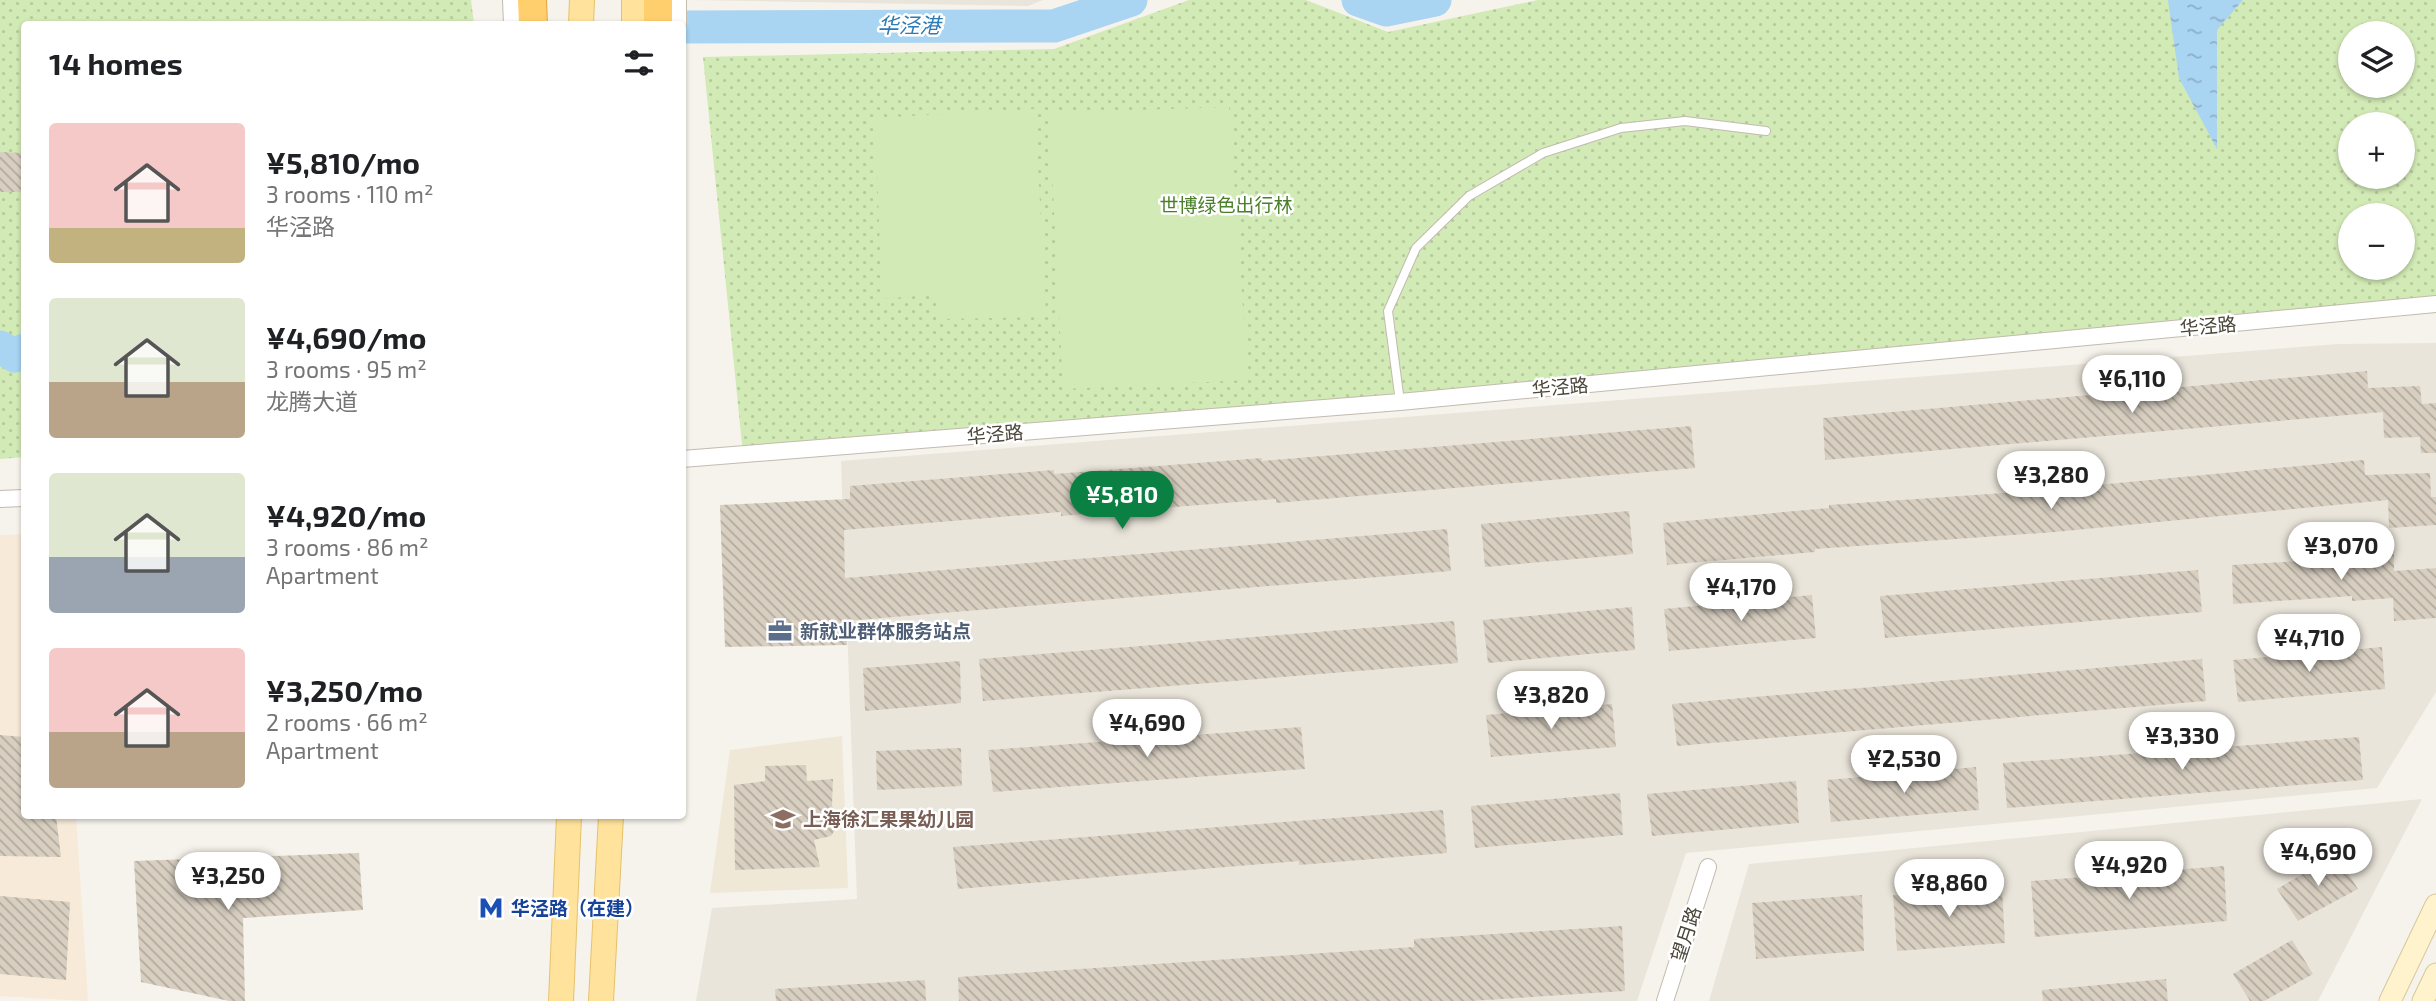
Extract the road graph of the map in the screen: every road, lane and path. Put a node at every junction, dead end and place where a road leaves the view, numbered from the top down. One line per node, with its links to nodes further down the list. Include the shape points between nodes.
1 (511, 0): 3 (street)
2 (532, 0): 4 (highway)
3 (512, 21)
4 (533, 21)
5 (1766, 131): 7 (lane, via 1685,121 1620,128 1543,153 1469,196 1416,248 1388,311)
6 (2436, 304): 7 (street, 华泾路)
7 (1400, 402): 8 (street, 华泾路)
8 (686, 459)
9 (21, 498): 10 (street)
10 (0, 499)
11 (569, 819): 16 (main road)
12 (611, 819): 17 (main road)
13 (1708, 867): 18 (street, 望月路)
14 (2436, 905): 19 (main road)
15 (2436, 974): 20 (main road)
16 (561, 1001)
17 (601, 1001)
18 (1665, 1001)
19 (2390, 1001)
20 (2423, 1001)

